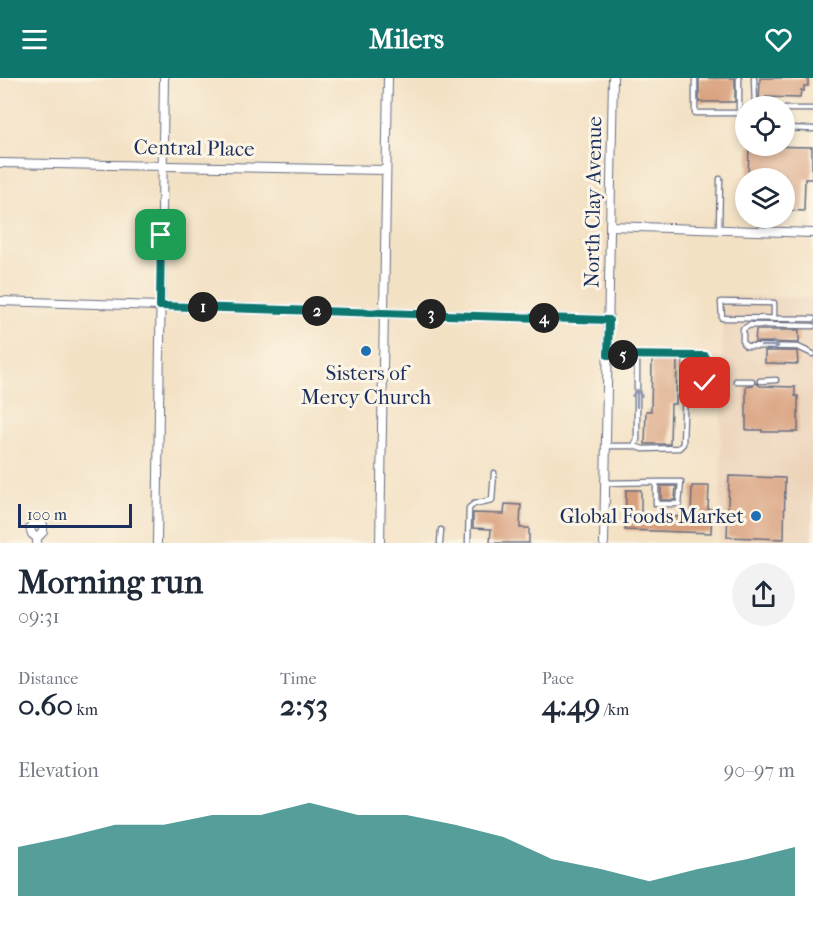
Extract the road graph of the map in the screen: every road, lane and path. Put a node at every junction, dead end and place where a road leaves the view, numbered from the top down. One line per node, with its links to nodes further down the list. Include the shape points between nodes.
1 (164, 78): 13 (street)
2 (388, 78): 14 (street)
3 (613, 78): 16 (street, North Clay Avenue)
4 (695, 78): 5 (lane, via 695,113 739,113)
5 (739, 78)
6 (754, 78): 7 (lane)
7 (755, 96)
8 (795, 109): 9 (lane)
9 (813, 110)
10 (795, 128): 11 (lane)
11 (813, 129)
12 (0, 163): 13 (street, Central Place)
13 (162, 165): 14 (street, Central Place); 20 (street)
14 (386, 171): 21 (street)
15 (720, 179): 17 (lane)
16 (610, 226): 17 (street); 24 (street, North Clay Avenue)
17 (719, 230): 18 (street)
18 (813, 233)
19 (0, 302): 20 (street)
20 (160, 306): 21 (street); 41 (street)
21 (385, 313): 24 (street); 42 (street)
22 (774, 319): 22 (lane, via 774,303 721,302 722,318); 23 (lane)
23 (813, 319)
24 (609, 320): 27 (street, North Clay Avenue)
25 (813, 326): 26 (lane, one-way to 26, via 750,325 742,329 742,340 747,346 798,347)
26 (813, 354)
27 (608, 355): 28 (lane); 35 (street, North Clay Avenue)
28 (638, 356): 29 (lane); 36 (lane, one-way to 28)
29 (686, 357): 34 (lane); 34 (lane, via 705,356 705,383)
30 (776, 380): 33 (lane)
31 (736, 381): 32 (lane)
32 (752, 381)
33 (760, 381)
34 (684, 387): 36 (lane, via 683,444 679,448)
35 (606, 446): 36 (lane); 39 (street, North Clay Avenue)
36 (634, 446)
37 (494, 473): 44 (lane, via 492,500 469,508)
38 (656, 482): 38 (lane, via 656,504 679,504 681,482); 39 (lane)
39 (605, 483): 45 (street, North Clay Avenue)
40 (441, 530): 43 (lane)
41 (157, 543)
42 (380, 543)
43 (440, 543)
44 (468, 543)
45 (604, 543)

